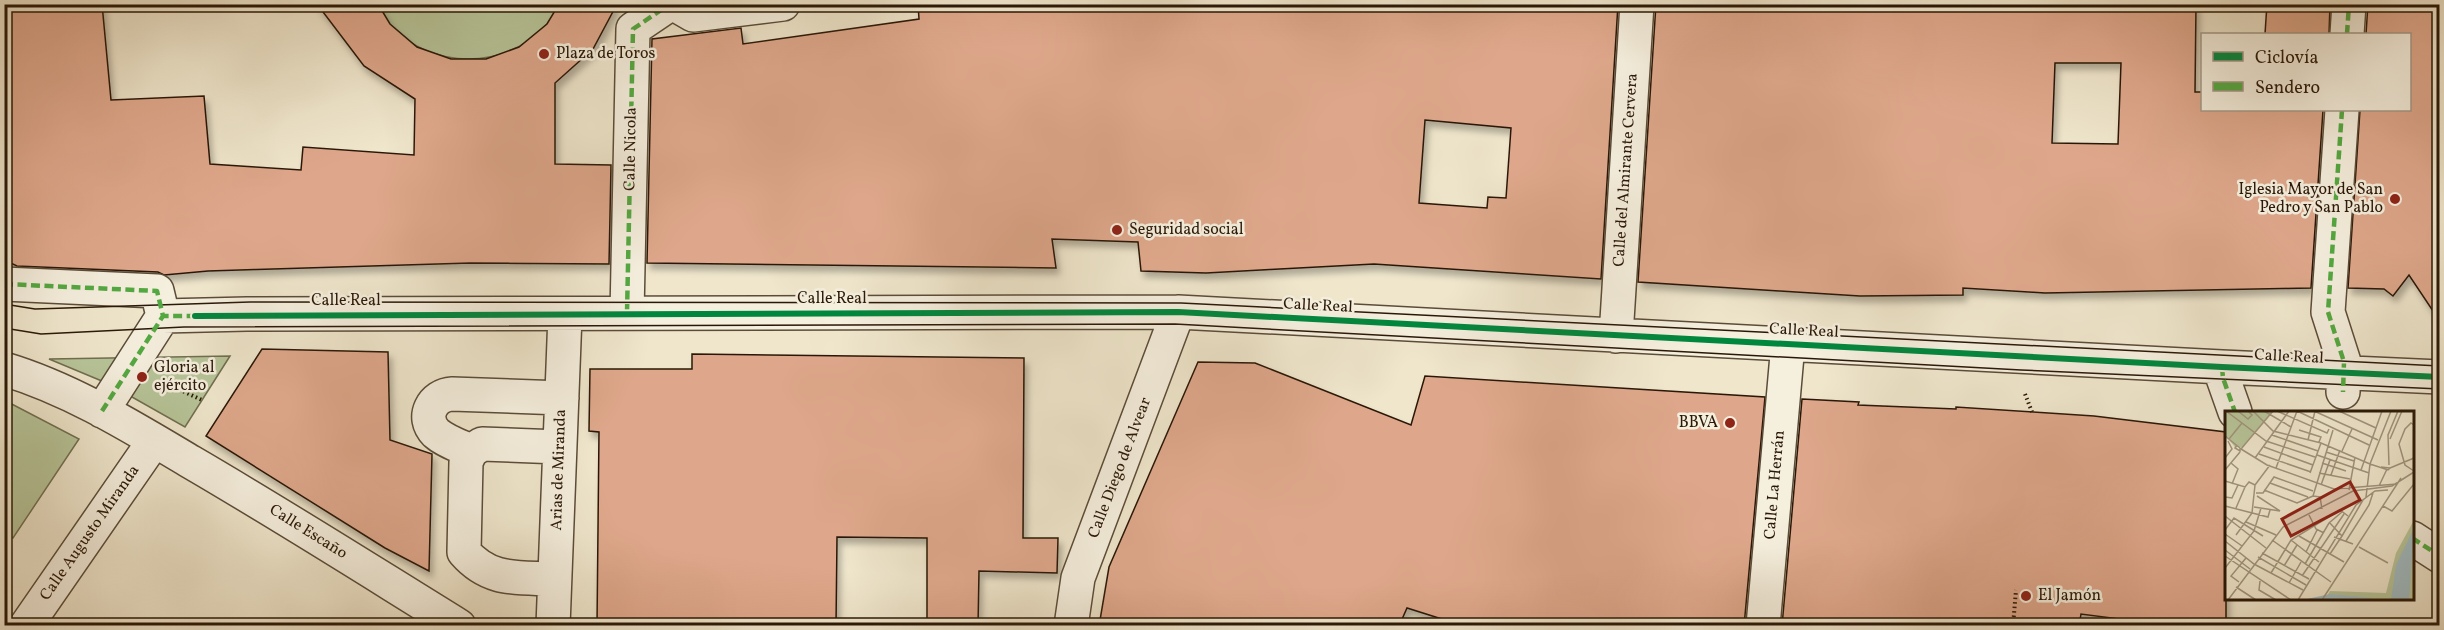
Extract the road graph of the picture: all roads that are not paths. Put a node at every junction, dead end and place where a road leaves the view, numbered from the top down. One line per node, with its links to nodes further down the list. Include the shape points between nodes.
1 (672, 4): 2 (street, via 693,15); 9 (street, Calle Nicola, via 633,29)
2 (783, 4)
3 (1637, 4): 12 (street, Calle del Almirante Cervera)
4 (2349, 4): 5 (street)
5 (2347, 33)
6 (2342, 111): 17 (street, via 2328,312 2344,362)
7 (4, 284): 11 (street, via 158,291)
8 (1178, 312): 9 (street, Calle Real); 12 (street, Calle Real); 30 (street, Calle Diego de Alvear, via 1078,578)
9 (627, 313): 10 (street, Calle Real)
10 (565, 315): 11 (street, Calle Real); 18 (street, Arias de Miranda)
11 (179, 316): 19 (street)
12 (1616, 336): 13 (street, Calle Real)
13 (1788, 344): 14 (street, Calle Real); 31 (street, Calle La Herrán)
14 (2222, 367): 17 (street, Calle Real); 20 (street)
15 (4, 369): 19 (street, Calle Escaño)
16 (2439, 376): 17 (street, Calle Real)
17 (2343, 383)
18 (562, 398): 22 (street, Arias de Miranda); 23 (street, via 452,394 440,397 429,413 431,427)
19 (102, 411): 21 (street, Calle Escaño)
20 (2235, 411)
21 (154, 441): 27 (street, Calle Augusto Miranda); 28 (street, Calle Escaño)
22 (559, 447): 23 (street, via 482,444); 26 (street, Arias de Miranda)
23 (471, 451): 26 (street, via 466,462 464,552 474,564 502,577)
24 (2414, 539): 25 (street)
25 (2439, 556)
26 (554, 579): 29 (street, Arias de Miranda)
27 (26, 626)
28 (459, 626)
29 (553, 626)
30 (1071, 626)
31 (1763, 626)

